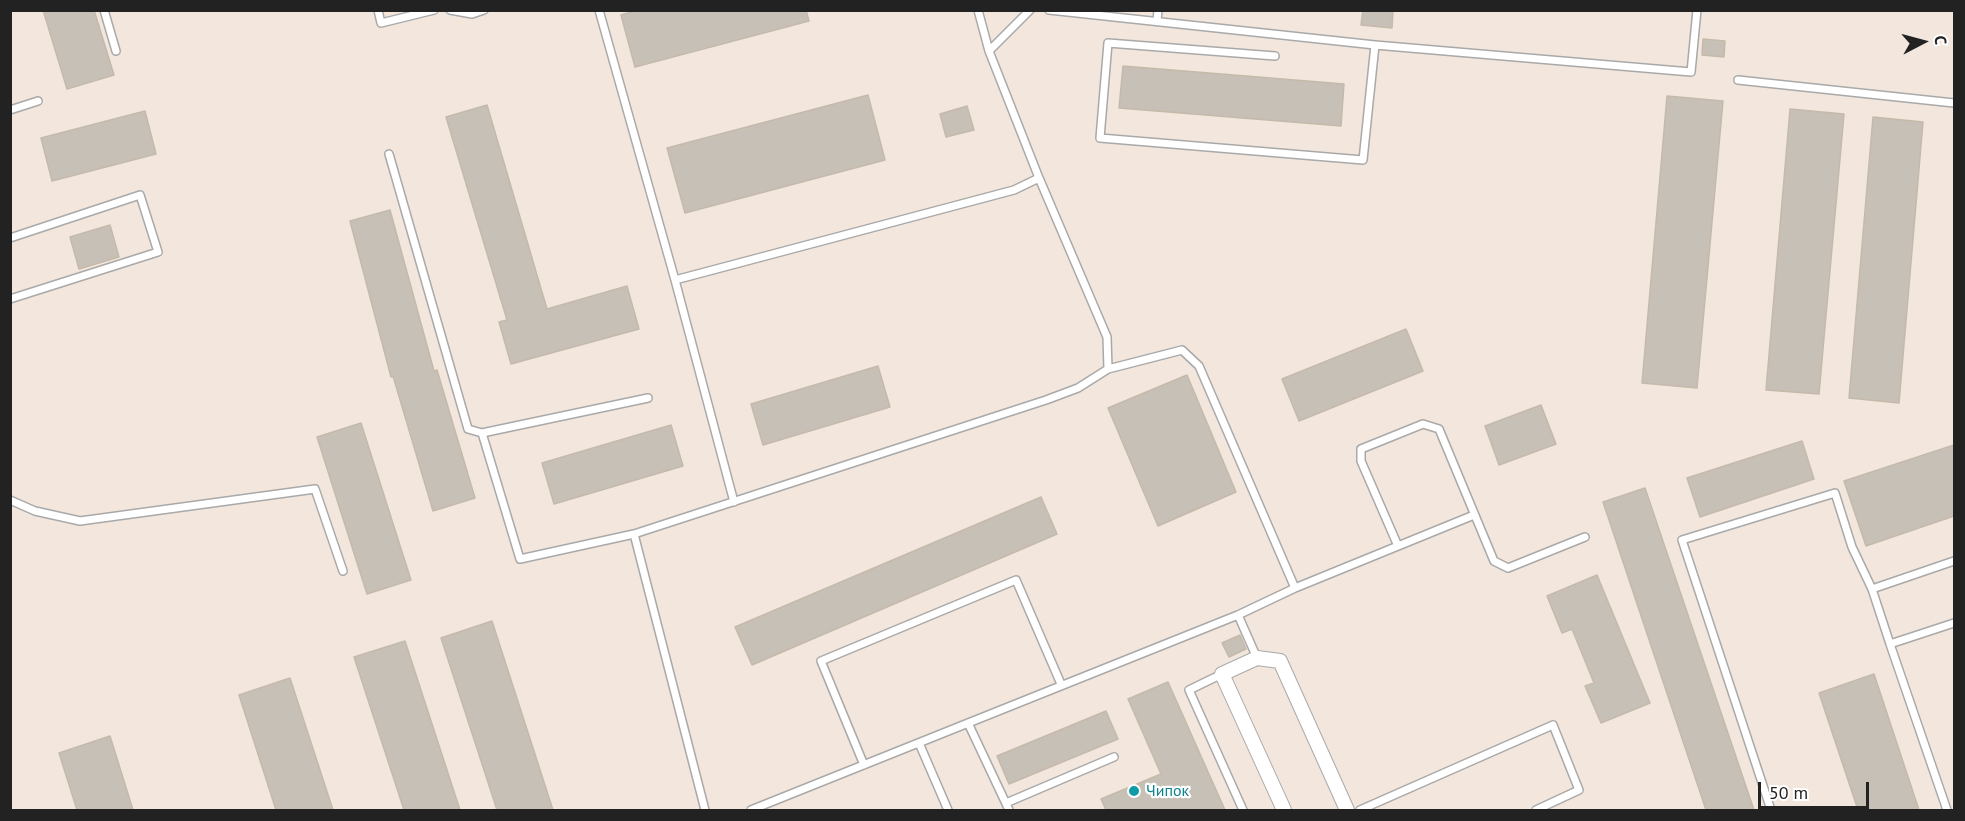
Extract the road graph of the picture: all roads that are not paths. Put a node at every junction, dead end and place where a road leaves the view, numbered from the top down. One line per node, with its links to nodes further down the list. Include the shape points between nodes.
1 (104, 10): 14 (lane)
2 (378, 10): 3 (lane, via 381,23)
3 (434, 10)
4 (450, 10): 5 (lane, via 472,14)
5 (484, 10)
6 (598, 10): 24 (lane)
7 (978, 10): 15 (lane)
8 (1030, 10): 15 (lane)
9 (1049, 10): 12 (lane)
10 (1158, 10): 12 (lane)
11 (1697, 10): 13 (lane, via 1691,72)
12 (1157, 21): 13 (lane)
13 (1375, 45): 16 (lane, via 1363,160 1100,138 1108,43)
14 (116, 51)
15 (989, 51): 22 (lane)
16 (1275, 56)
17 (1738, 80): 19 (lane)
18 (38, 101): 20 (lane)
19 (1954, 103)
20 (10, 110)
21 (389, 154): 28 (lane, via 468,429)
22 (1039, 178): 24 (lane, via 1014,190); 26 (lane, via 1107,338)
23 (10, 238): 25 (lane, via 140,195 158,252)
24 (675, 280): 30 (lane)
25 (10, 299)
26 (1108, 369): 30 (lane, via 1078,388 1046,400); 37 (lane, via 1182,350 1199,366)
27 (648, 398): 28 (lane)
28 (482, 433): 32 (lane, via 520,559)
29 (10, 500): 36 (lane, via 34,511 80,521 315,489)
30 (734, 502): 32 (lane)
31 (1474, 515): 33 (lane, via 1494,561 1508,568); 34 (lane); 34 (lane, via 1439,429 1423,424 1361,448 1361,461)
32 (634, 534): 50 (lane)
33 (1585, 537)
34 (1398, 546): 37 (lane)
35 (1954, 561): 38 (lane)
36 (343, 571)
37 (1295, 588): 39 (lane)
38 (1872, 589): 41 (lane); 59 (lane, via 1852,547 1834,493 1682,540)
39 (1238, 615): 42 (lane); 44 (lane)
40 (1954, 623): 41 (lane)
41 (1890, 644): 60 (lane)
42 (1257, 658): 43 (street); 56 (street, via 1280,661)
43 (1222, 674): 54 (lane, via 1189,690); 55 (street)
44 (1061, 684): 45 (lane); 48 (lane, via 1016,580 820,661)
45 (968, 723): 46 (lane); 49 (lane)
46 (919, 743): 48 (lane); 52 (lane)
47 (1114, 757): 49 (lane)
48 (864, 765): 51 (lane)
49 (1006, 803): 53 (lane)
50 (705, 810)
51 (752, 810)
52 (948, 810)
53 (1009, 810)
54 (1243, 810)
55 (1284, 810)
56 (1347, 810)
57 (1360, 810): 58 (lane, via 1553,725 1579,790)
58 (1536, 810)
59 (1771, 810)
60 (1947, 810)

